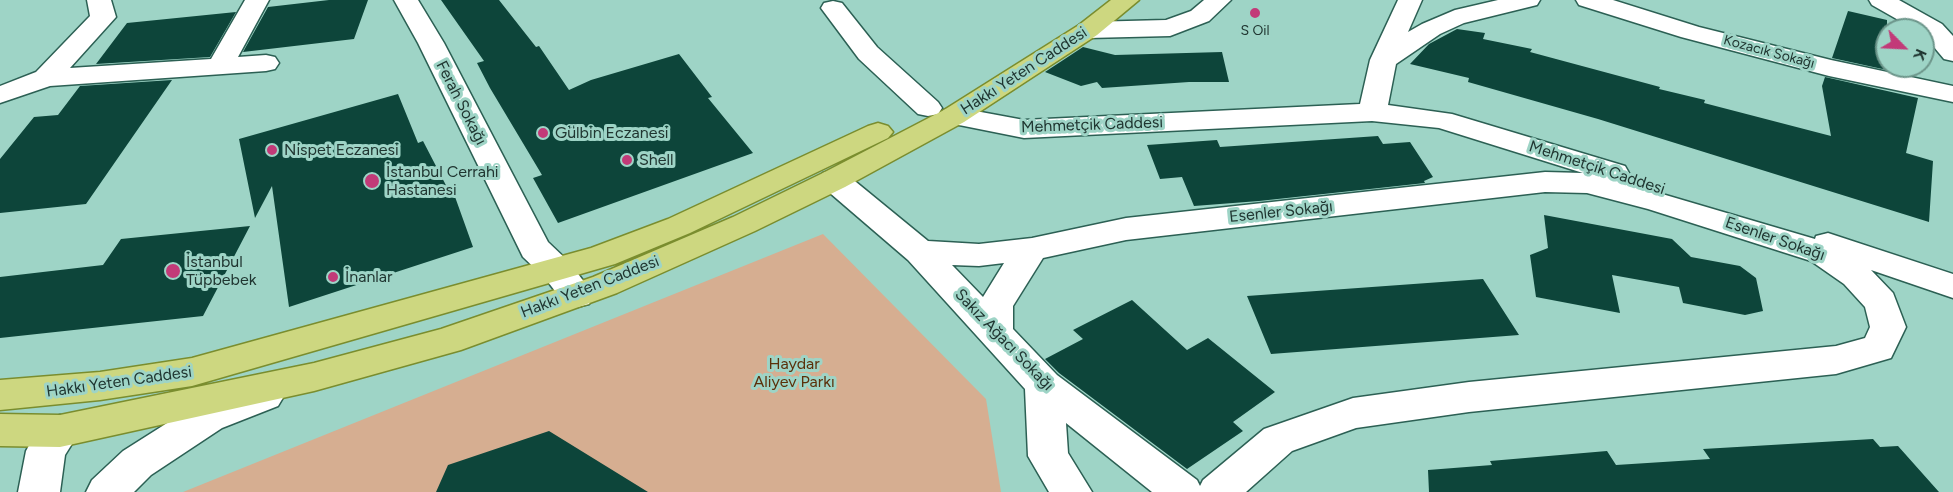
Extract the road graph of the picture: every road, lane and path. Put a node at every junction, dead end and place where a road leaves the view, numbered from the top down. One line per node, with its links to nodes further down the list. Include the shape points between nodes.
1 (99, 0): 17 (street, via 103,17)
2 (257, 0): 16 (street)
3 (406, 0): 27 (street, Ferah Sokağı, via 535,249)
4 (1095, 0): 20 (main road, Hakkı Yeten Caddesi, via 1036,41)
5 (1126, 0): 12 (main road, Hakkı Yeten Caddesi)
6 (1219, 0): 12 (street, via 1200,15 1170,28)
7 (1410, 0): 14 (street)
8 (1528, 0): 14 (street, via 1455,18)
9 (1587, 0): 18 (street, Kozacık Sokağı, via 1829,68)
10 (1881, 0): 13 (street, via 1933,29)
11 (833, 8): 20 (street, via 868,53)
12 (1088, 30): 20 (main road, Hakkı Yeten Caddesi)
13 (1953, 53)
14 (1383, 60): 21 (street)
15 (266, 63): 16 (street)
16 (220, 66): 17 (street)
17 (46, 78): 19 (street)
18 (1953, 94)
19 (0, 95)
20 (953, 109): 21 (street, Mehmetçik Caddesi, via 1024,129); 23 (main road, Hakkı Yeten Caddesi); 27 (main road, Hakkı Yeten Caddesi, via 603,256)
21 (1372, 112): 22 (street, Mehmetçik Caddesi, via 1442,120)
22 (1587, 173): 24 (street, Esenler Sokağı, via 1545,182 1126,229); 26 (street, Mehmetçik Caddesi); 39 (street, Esenler Sokağı, via 1659,202 1823,253 1856,276 1881,302 1888,327 1878,348 1836,360 1353,413 1278,440)
23 (834, 180): 25 (street, Sakız Ağacı Sokağı); 27 (main road, Hakkı Yeten Caddesi, via 744,224)
24 (1032, 249): 25 (street, Esenler Sokağı, via 979,255); 28 (street, via 995,306)
25 (920, 252): 28 (street, Sakız Ağacı Sokağı)
26 (1951, 276)
27 (567, 282): 29 (main road, Hakkı Yeten Caddesi, via 448,340); 31 (main road, Hakkı Yeten Caddesi, via 192,372)
28 (995, 332): 30 (street, Sakız Ağacı Sokağı)
29 (314, 377): 34 (main road, Hakkı Yeten Caddesi); 36 (street, via 208,417 137,463)
30 (1044, 385): 37 (street, via 1048,456); 38 (street, Sakız Ağacı Sokağı)
31 (39, 393): 32 (main road, Hakkı Yeten Caddesi); 34 (main road)
32 (0, 395)
33 (0, 430): 34 (main road, Hakkı Yeten Caddesi)
34 (60, 431): 35 (street, via 46,451)
35 (39, 492)
36 (107, 492)
37 (1071, 492)
38 (1182, 492)
39 (1218, 492)

